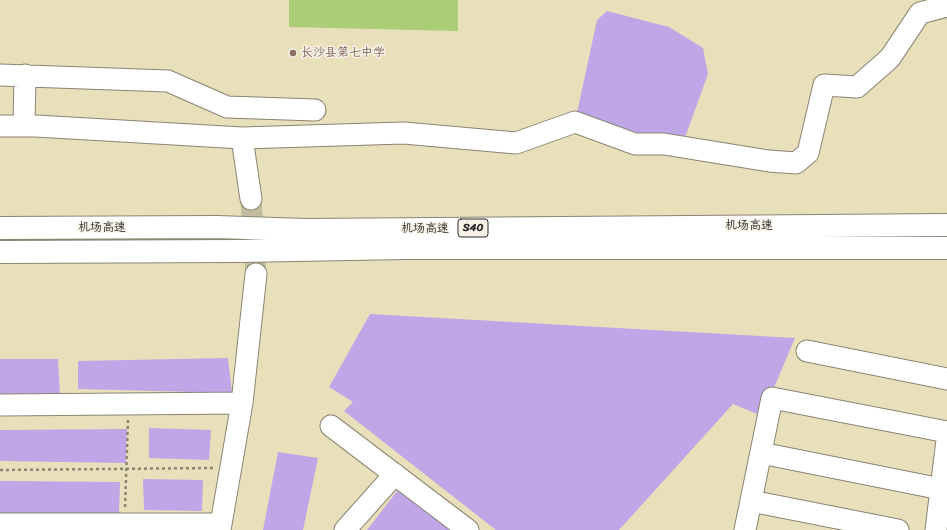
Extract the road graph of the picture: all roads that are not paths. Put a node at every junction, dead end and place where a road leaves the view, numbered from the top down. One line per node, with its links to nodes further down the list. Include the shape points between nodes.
1 (947, 6): 7 (street, via 920,13 890,58 857,87 824,85 808,153 796,163 768,161 664,144 635,144 575,122 516,143 404,133)
2 (0, 75): 3 (street)
3 (25, 75): 4 (street, via 168,81 227,107); 6 (street)
4 (315, 110)
5 (0, 126): 6 (street)
6 (24, 126): 7 (street)
7 (242, 138): 8 (street)
8 (251, 199)
9 (947, 225): 10 (highway, 机场高速 / S40, via 306,230 216,227)
10 (0, 228)
11 (947, 248): 12 (highway, 机场高速 / S40, via 422,248 241,252)
12 (0, 252)
13 (256, 274): 16 (street)
14 (807, 351): 15 (street)
15 (947, 379)
16 (242, 402): 17 (street); 26 (street)
17 (0, 405)
18 (330, 426): 22 (street)
19 (947, 432): 21 (street, via 772,398)
20 (947, 440): 23 (street)
21 (761, 453): 23 (street); 24 (street)
22 (395, 474): 27 (street); 28 (street)
23 (941, 490): 31 (street)
24 (751, 501): 29 (street); 30 (street)
25 (0, 524): 26 (street)
26 (220, 527)
27 (345, 530)
28 (468, 530)
29 (745, 530)
30 (898, 530)
31 (936, 530)

